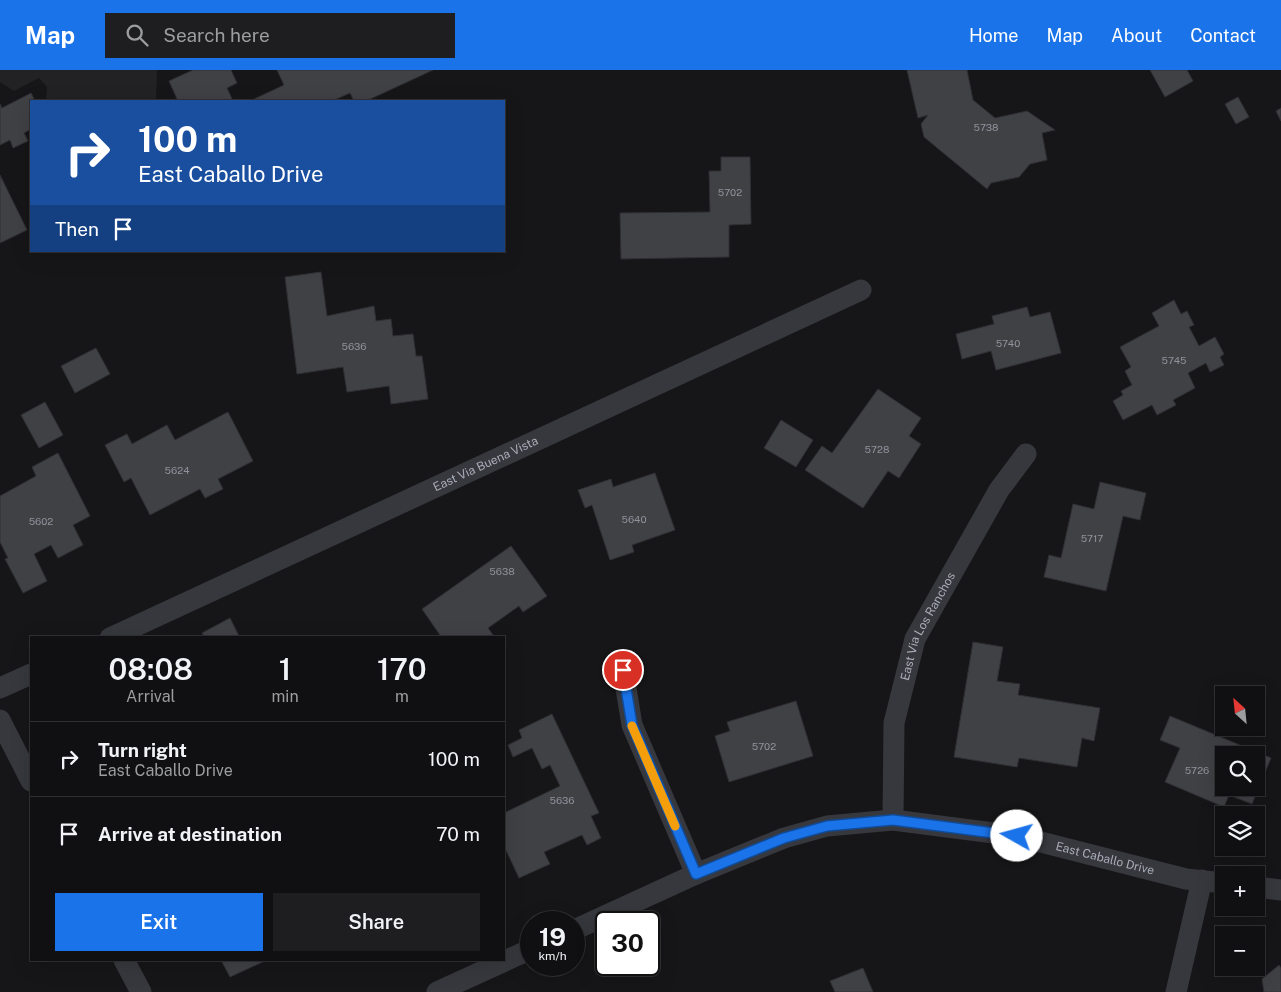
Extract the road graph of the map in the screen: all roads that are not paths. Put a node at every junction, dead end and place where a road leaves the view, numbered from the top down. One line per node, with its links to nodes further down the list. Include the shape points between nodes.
1 (861, 290): 3 (street, East Via Buena Vista)
2 (1026, 454): 9 (street, East Via Los Ranchos, via 999,490 915,639 894,723)
3 (114, 636)
4 (623, 670): 10 (street, via 632,725)
5 (30, 674): 6 (street)
6 (0, 688)
7 (0, 720): 8 (street)
8 (30, 779)
9 (893, 820): 10 (street, East Caballo Drive, via 827,826 784,838); 11 (street, East Caballo Drive, via 1017,836)
10 (696, 874): 15 (street, East Caballo Drive)
11 (1202, 880): 12 (street, East Caballo Drive); 22 (street)
12 (1215, 882)
13 (1265, 888): 14 (street)
14 (1281, 890)
15 (585, 925)
16 (520, 954): 19 (street)
17 (125, 961): 20 (street)
18 (505, 961): 21 (street)
19 (505, 961)
20 (141, 992)
21 (437, 992)
22 (1176, 992)

